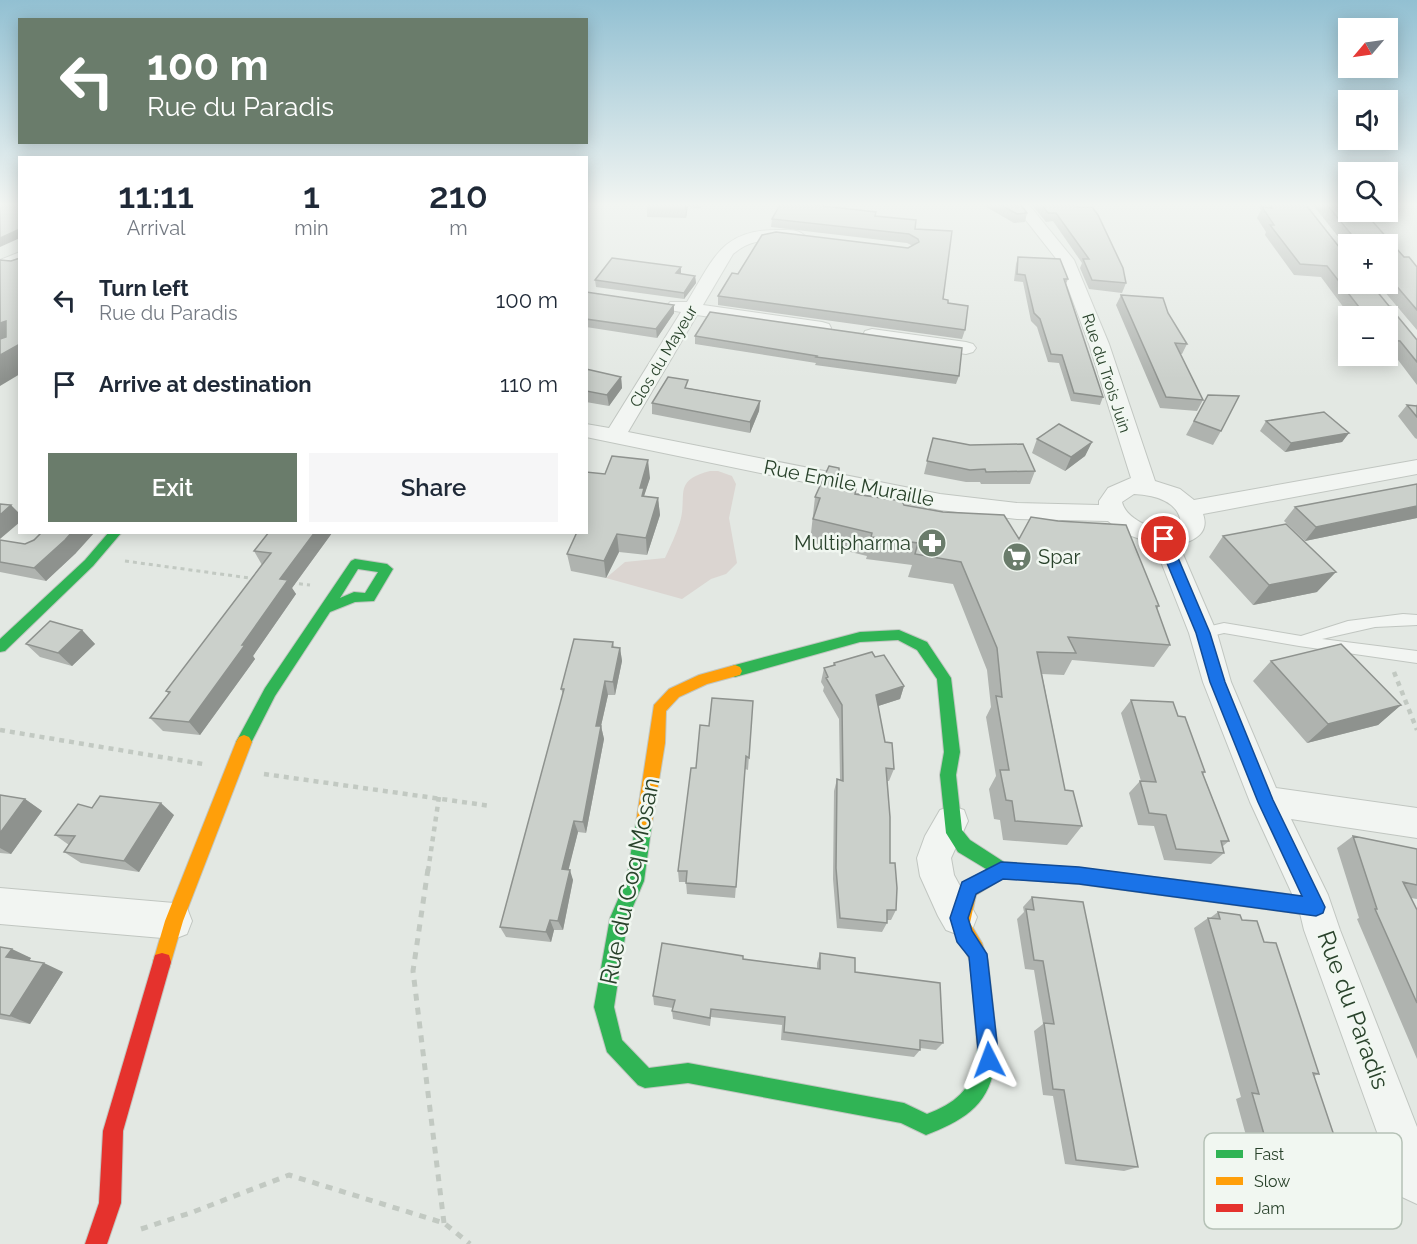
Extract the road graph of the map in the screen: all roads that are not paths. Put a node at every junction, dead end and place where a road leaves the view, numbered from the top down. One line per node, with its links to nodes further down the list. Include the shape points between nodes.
1 (720, 263): 6 (street, Clos du Mayeur)
2 (1067, 263): 11 (street, Rue du Trois Juin, via 1099,344)
3 (1, 270): 4 (lane)
4 (18, 273)
5 (657, 303): 6 (street)
6 (693, 308): 7 (street); 9 (street, Clos du Mayeur)
7 (966, 348)
8 (588, 430): 9 (street, Rue Emile Muraille)
9 (615, 435): 13 (street, Rue Emile Muraille, via 940,502 1017,511)
10 (1417, 467): 12 (street)
11 (1145, 486): 12 (street, via 1171,494); 13 (street, via 1120,489 1113,496)
12 (1190, 509): 15 (street, via 1193,526 1187,533)
13 (1114, 513): 15 (street, via 1130,528)
14 (114, 534): 20 (street)
15 (1164, 539): 18 (street, Rue du Paradis)
16 (326, 609): 16 (street, via 354,597 369,598 387,569 355,564); 29 (street, via 255,718)
17 (1417, 620): 19 (lane, via 1394,618)
18 (1203, 633): 19 (lane, via 1224,628); 22 (street, Rue du Paradis, via 1217,682)
19 (1299, 641): 21 (lane)
20 (0, 647)
21 (1417, 657)
22 (1266, 802): 24 (street); 27 (street, Rue du Paradis)
23 (952, 821): 25 (street, Rue du Coq Mosan, via 954,833 976,855); 28 (street, Rue du Coq Mosan, via 934,853 939,878); 28 (street, Rue du Coq Mosan, via 948,775 952,752 944,678 922,646 899,635 860,637 704,679 674,693 659,709 635,881 619,918 604,1007 614,1046 645,1078 688,1073 904,1113 926,1125 946,1121 965,1108 982,1085 989,1060 978,954 964,936)
24 (1417, 823)
25 (1001, 870): 27 (street, Rue du Coq Mosan, via 1079,876); 28 (street, via 969,888)
26 (0, 906): 29 (street)
27 (1316, 907): 30 (street, Rue du Paradis)
28 (959, 918)
29 (174, 921): 33 (street, via 113,1131 110,1203)
30 (1399, 1133)
31 (1402, 1142): 32 (street, Rue du Paradis)
32 (1417, 1182)
33 (96, 1243)

